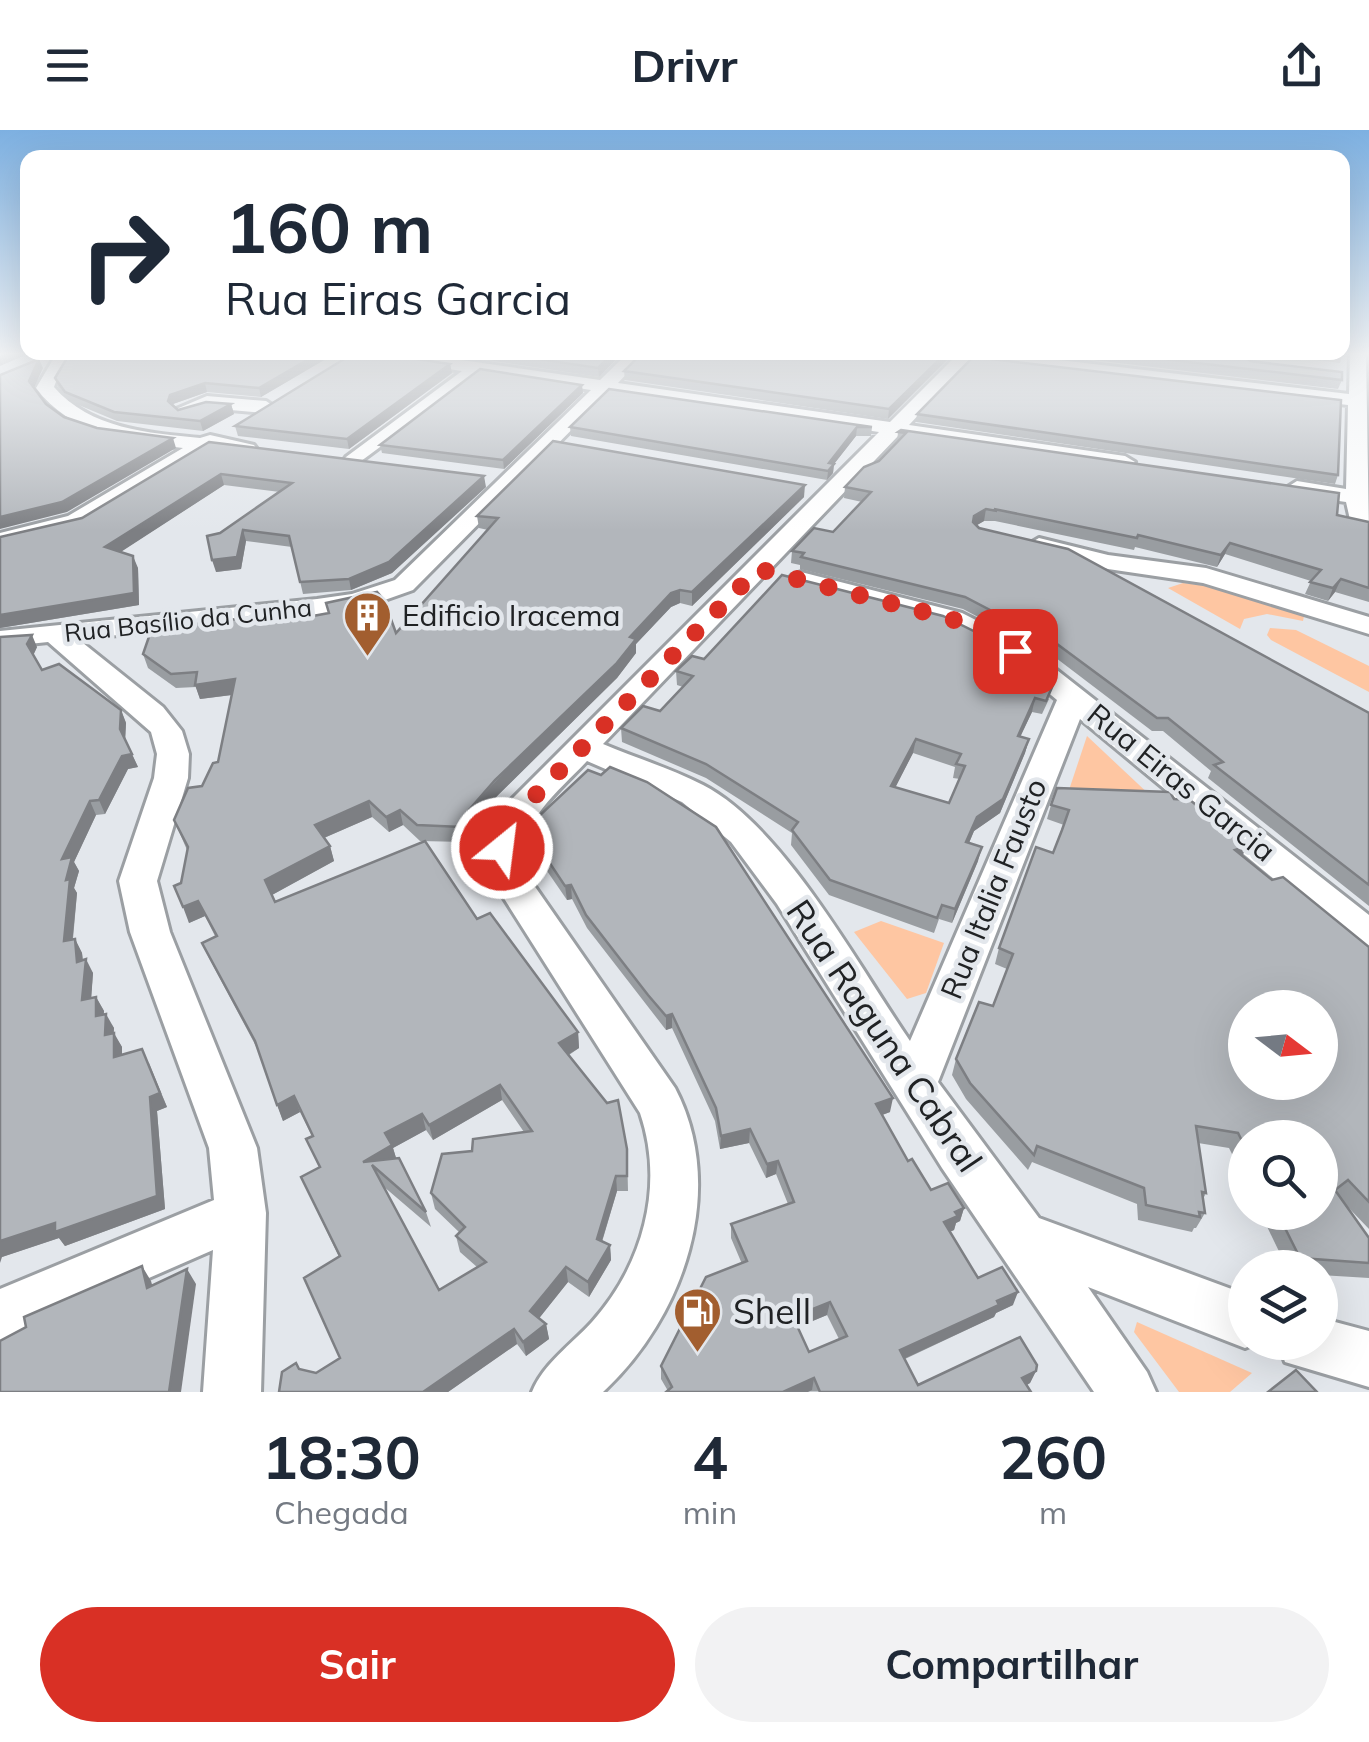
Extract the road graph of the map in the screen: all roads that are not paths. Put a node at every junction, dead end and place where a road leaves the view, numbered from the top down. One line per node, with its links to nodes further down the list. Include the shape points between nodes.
1 (67, 412): 9 (street, via 90,424)
2 (258, 412): 9 (street)
3 (413, 412): 11 (street, via 343,460)
4 (585, 412): 14 (street, Rua Basílio da Cunha, via 560,444)
5 (786, 412): 7 (street)
6 (912, 412): 7 (street)
7 (898, 428): 12 (street); 20 (street, via 823,489)
8 (1364, 430): 16 (street)
9 (205, 444): 10 (street); 19 (street, via 76,520)
10 (278, 452)
11 (388, 466)
12 (1150, 466)
13 (477, 476): 14 (street)
14 (514, 480): 23 (street, Rua Basílio da Cunha, via 413,580 384,593 317,607)
15 (1282, 486): 16 (street)
16 (1356, 498): 17 (street)
17 (1366, 525)
18 (1017, 539): 21 (street, via 1151,582 1206,576)
19 (0, 540)
20 (758, 569): 26 (street, Rua Eiras Garcia, via 952,619 1015,651); 27 (street)
21 (1330, 614): 22 (street); 25 (street)
22 (1369, 626)
23 (55, 634): 24 (street, Rua Basílio da Cunha); 30 (street, via 166,731 171,778 138,881 141,908 233,1148)
24 (0, 639)
25 (1369, 645)
26 (1074, 696): 28 (street, Rua Eiras Garcia); 29 (street, Rua Italia Fausto)
27 (582, 746): 29 (street, Rua Raguna Cabral, via 694,794 744,834); 37 (street, via 517,814 502,848 504,870 665,1115 676,1164 674,1218 653,1278 610,1350)
28 (1369, 936)
29 (914, 1082): 31 (street, Rua Raguna Cabral)
30 (242, 1213): 33 (street); 36 (street)
31 (1022, 1237): 32 (street); 38 (street, Rua Raguna Cabral)
32 (1228, 1315)
33 (0, 1316)
34 (1338, 1351): 35 (street)
35 (1369, 1359)
36 (232, 1392)
37 (560, 1392)
38 (1127, 1392)

